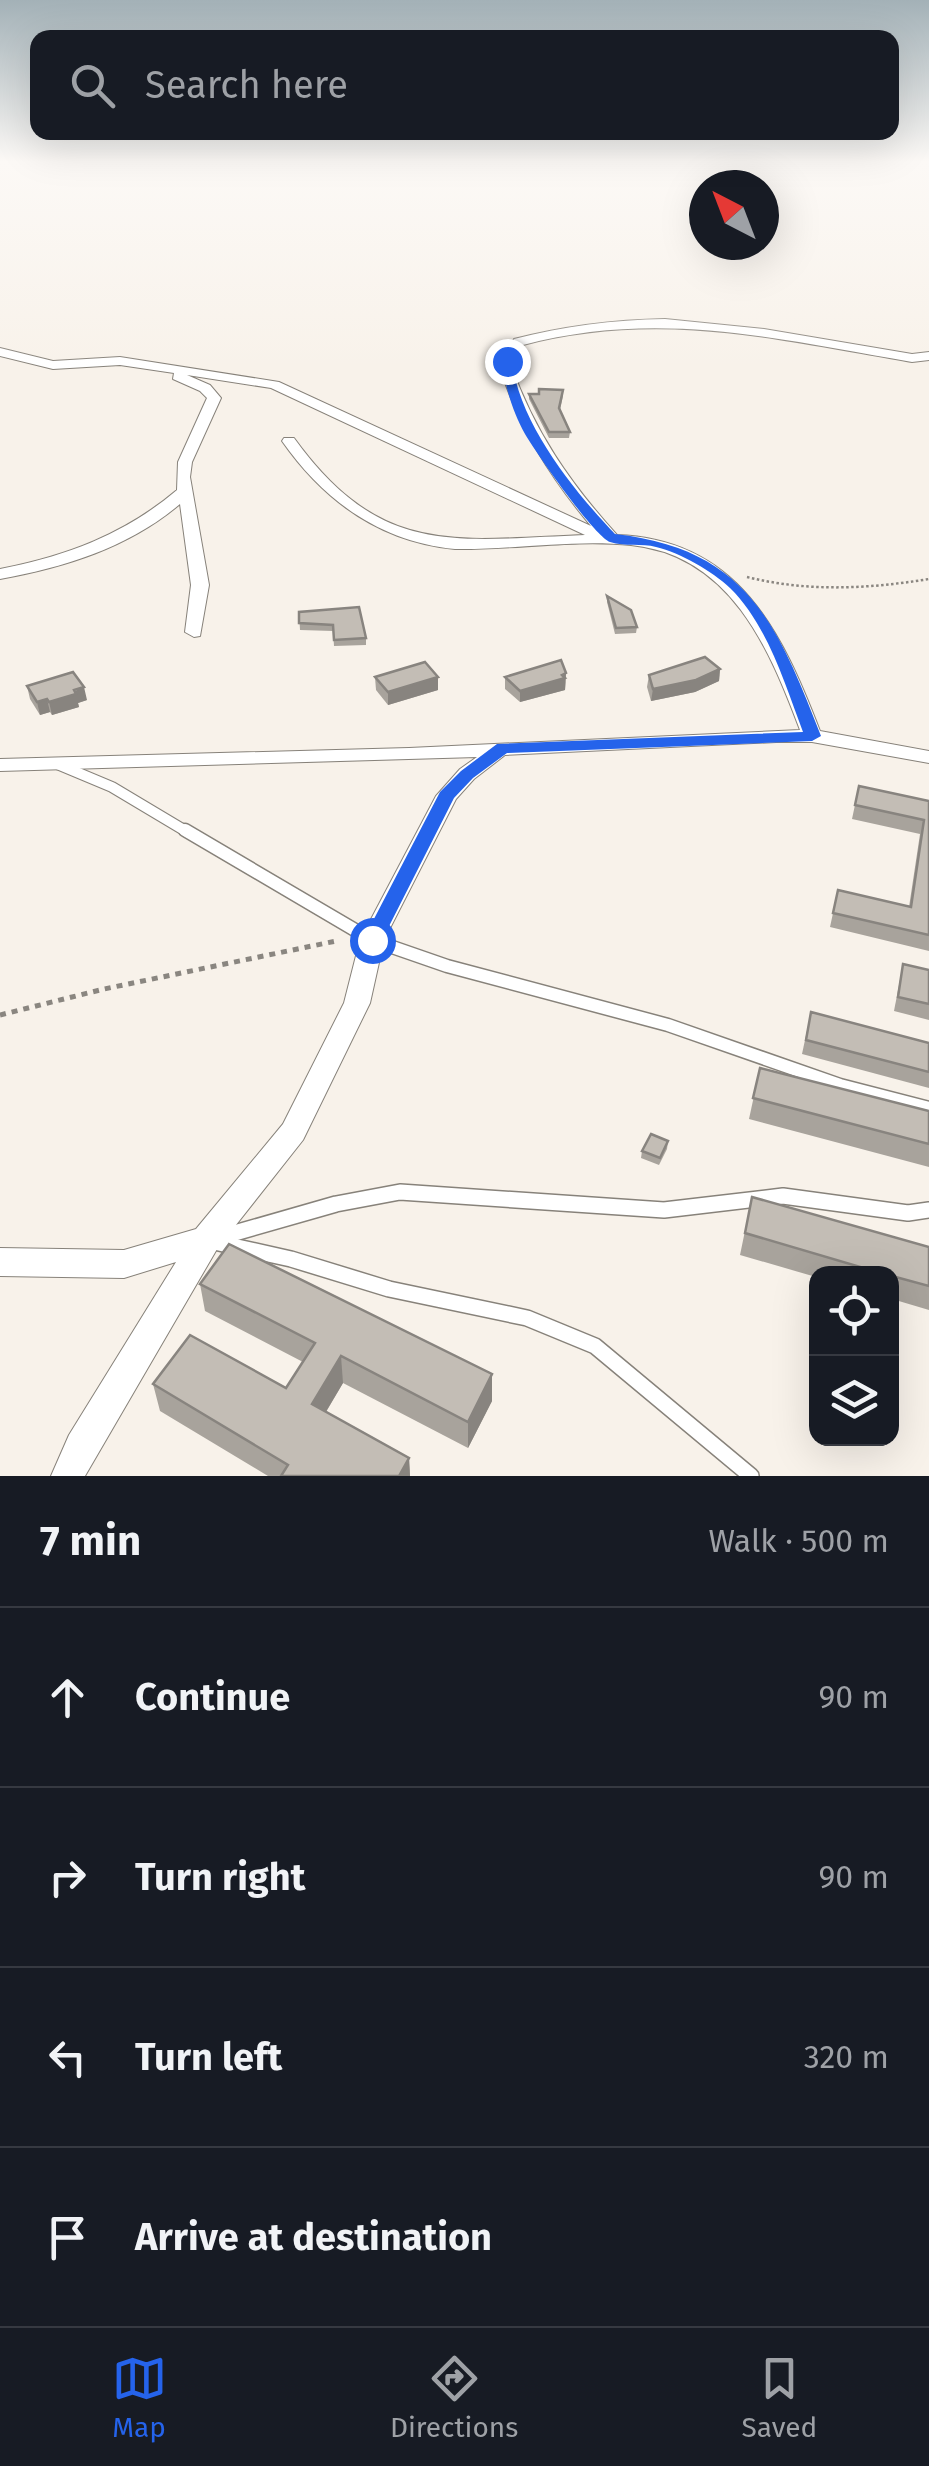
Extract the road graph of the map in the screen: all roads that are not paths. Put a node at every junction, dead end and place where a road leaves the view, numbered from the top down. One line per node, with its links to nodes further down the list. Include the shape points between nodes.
1 (0, 352): 3 (street, via 54,365)
2 (929, 356): 6 (street, via 674,323 592,325 518,342 505,365 530,434)
3 (148, 364): 5 (street, via 195,382 214,398 185,462); 6 (street, via 274,384)
4 (289, 441): 6 (street, via 327,488 424,540)
5 (187, 490): 7 (street, via 98,550); 8 (street, via 200,586)
6 (609, 538): 9 (street, via 657,543 734,585 788,672)
7 (0, 574)
8 (194, 632)
9 (812, 736): 10 (street); 11 (street)
10 (503, 748): 12 (street); 14 (street, via 446,796)
11 (926, 759)
12 (56, 764): 13 (street); 14 (lane, via 112,787)
13 (0, 765)
14 (369, 938): 15 (lane); 17 (street, via 357,1004 293,1132)
15 (929, 1108)
16 (929, 1210): 17 (lane, via 783,1196 664,1210 400,1192)
17 (206, 1240): 18 (street, via 124,1264); 19 (street); 20 (lane, via 527,1318 595,1346)
18 (0, 1262)
19 (68, 1476)
20 (752, 1476)

